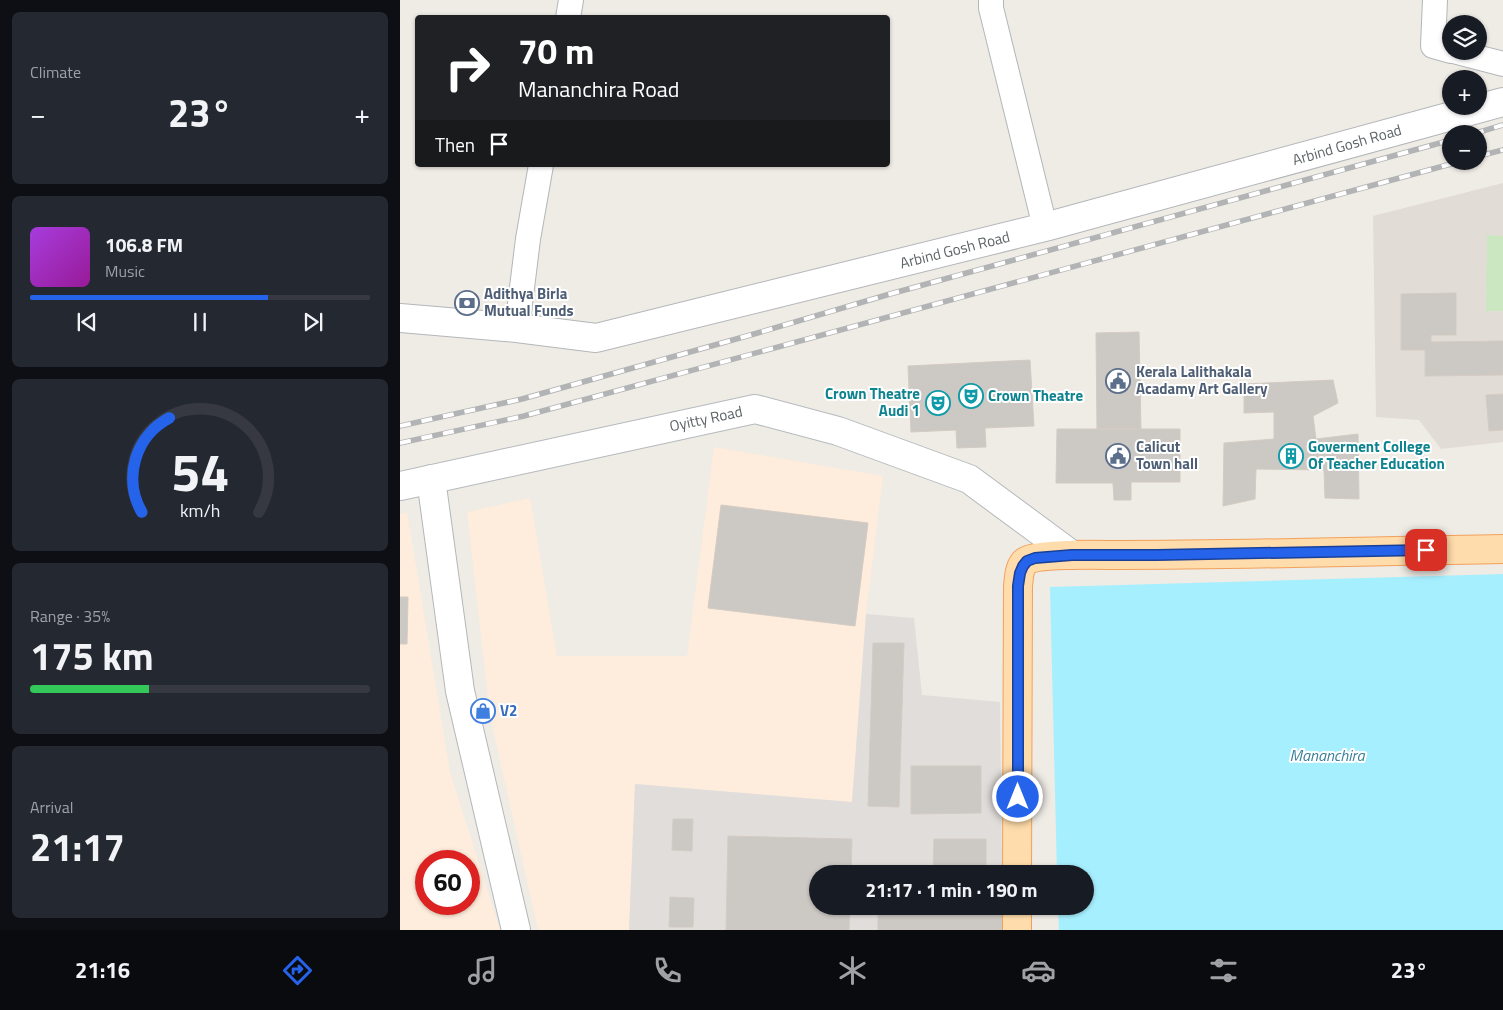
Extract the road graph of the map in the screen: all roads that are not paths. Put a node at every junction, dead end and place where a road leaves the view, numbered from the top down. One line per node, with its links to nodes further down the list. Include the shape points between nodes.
1 (571, 0): 4 (street)
2 (991, 0): 10 (street)
3 (1435, 0): 5 (street, via 1433,46)
4 (568, 15)
5 (1442, 48)
6 (1487, 60): 7 (street)
7 (1503, 64)
8 (1503, 102): 10 (street, Arbind Gosh Road)
9 (541, 167): 12 (street)
10 (1045, 227): 12 (street, Arbind Gosh Road, via 596,338)
11 (400, 318): 12 (street, Arbind Gosh Road)
12 (517, 328)
13 (431, 479): 14 (street, Oyitty Road); 16 (street, Oyitty Road, via 755,409 838,431 969,479); 19 (street, via 460,691)
14 (400, 486)
15 (1503, 549): 16 (main road)
16 (1072, 555): 17 (main road, via 1035,558 1027,561 1020,573)
17 (1017, 865)
18 (1017, 915): 20 (main road)
19 (516, 930)
20 (1017, 930)

